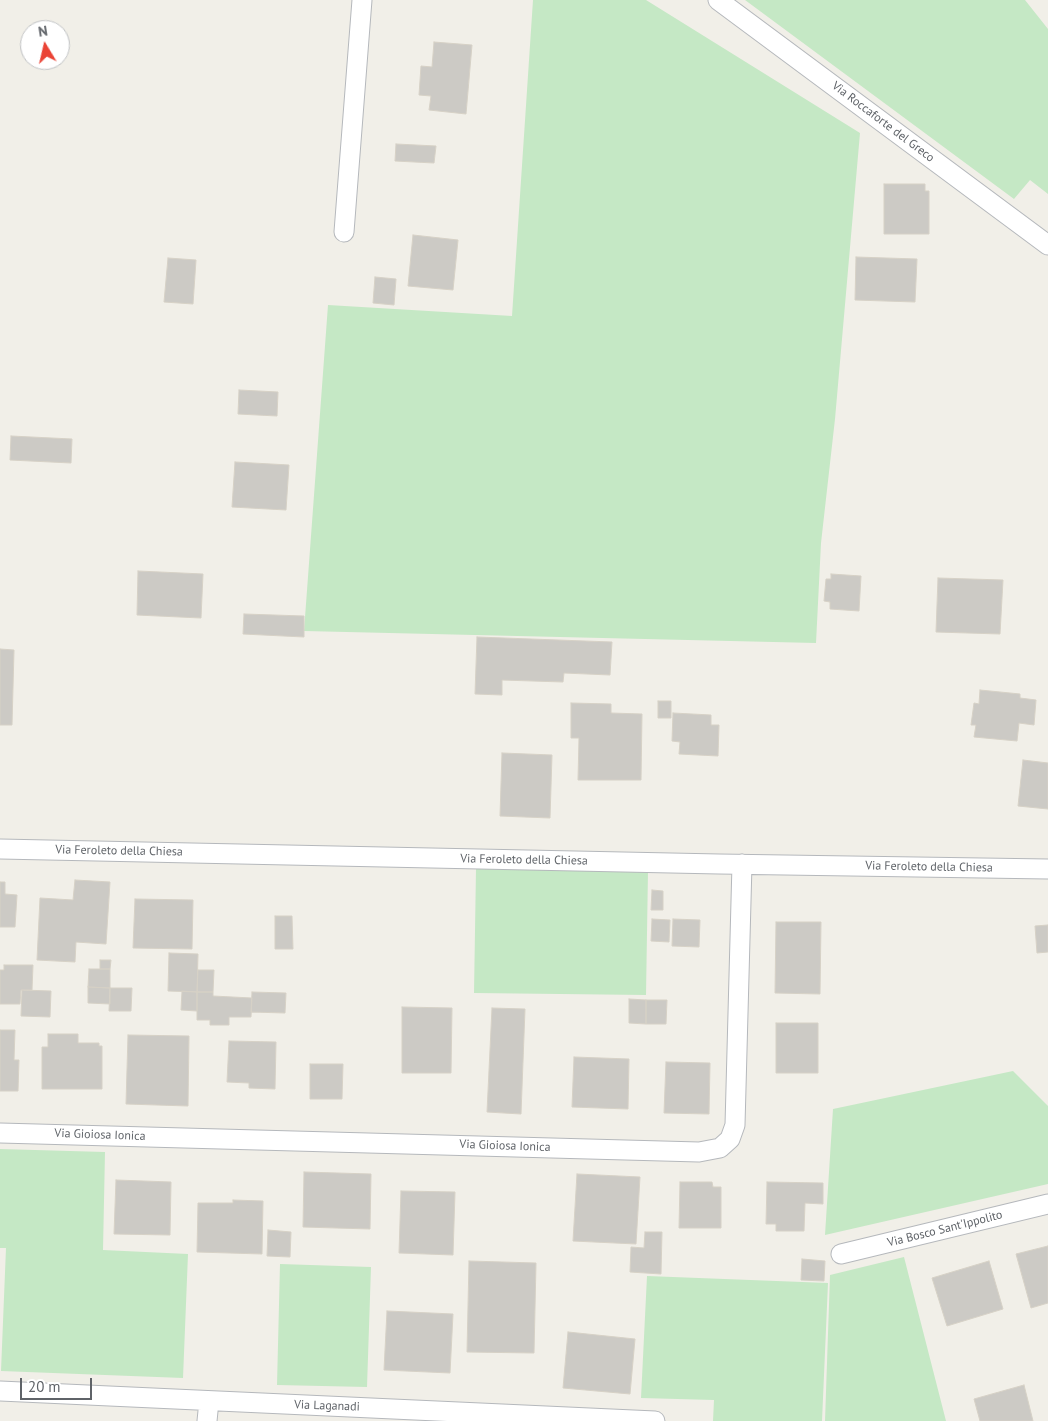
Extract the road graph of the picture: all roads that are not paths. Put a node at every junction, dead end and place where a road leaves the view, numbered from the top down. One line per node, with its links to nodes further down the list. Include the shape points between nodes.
1 (362, 0): 3 (street)
2 (718, 0): 4 (street, Via Roccaforte del Greco)
3 (344, 232)
4 (1048, 245)
5 (0, 849): 6 (street, Via Feroleto della Chiesa)
6 (742, 864): 7 (street, Via Feroleto della Chiesa); 8 (street, Via Gioiosa Ionica, via 735,1125 730,1139 720,1148 699,1152)
7 (1048, 868)
8 (0, 1133)
9 (1048, 1204): 10 (street, Via Bosco Sant'Ippolito)
10 (841, 1254)
11 (0, 1391): 12 (street, Via Laganadi)
12 (209, 1401): 13 (street); 14 (street, Via Laganadi)
13 (207, 1421)
14 (655, 1421)

